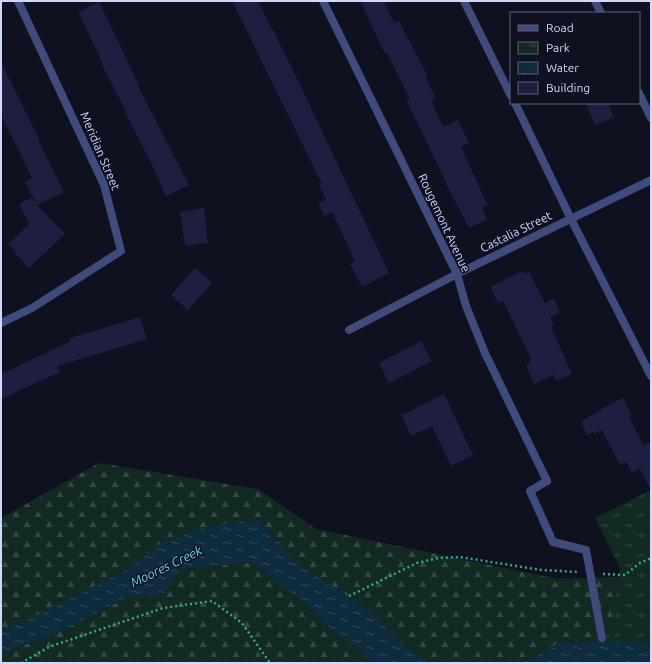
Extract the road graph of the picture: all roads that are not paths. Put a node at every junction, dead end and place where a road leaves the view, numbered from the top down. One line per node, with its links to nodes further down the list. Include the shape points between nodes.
1 (18, 1): 13 (street, Meridian Street, via 104,185 121,251 32,308)
2 (323, 1): 12 (street, Rougemont Avenue)
3 (464, 1): 6 (street)
4 (595, 1): 5 (street)
5 (600, 12)
6 (510, 94)
7 (640, 95): 9 (street)
8 (515, 104): 11 (street)
9 (651, 118)
10 (651, 180): 11 (street, Castalia Street)
11 (572, 219): 12 (street, Castalia Street); 15 (street)
12 (457, 274): 14 (street, Castalia Street); 16 (street, Rougemont Avenue, via 466,306 485,353 547,481 530,491 553,542 586,550)
13 (1, 323)
14 (349, 330)
15 (651, 376)
16 (602, 638)

